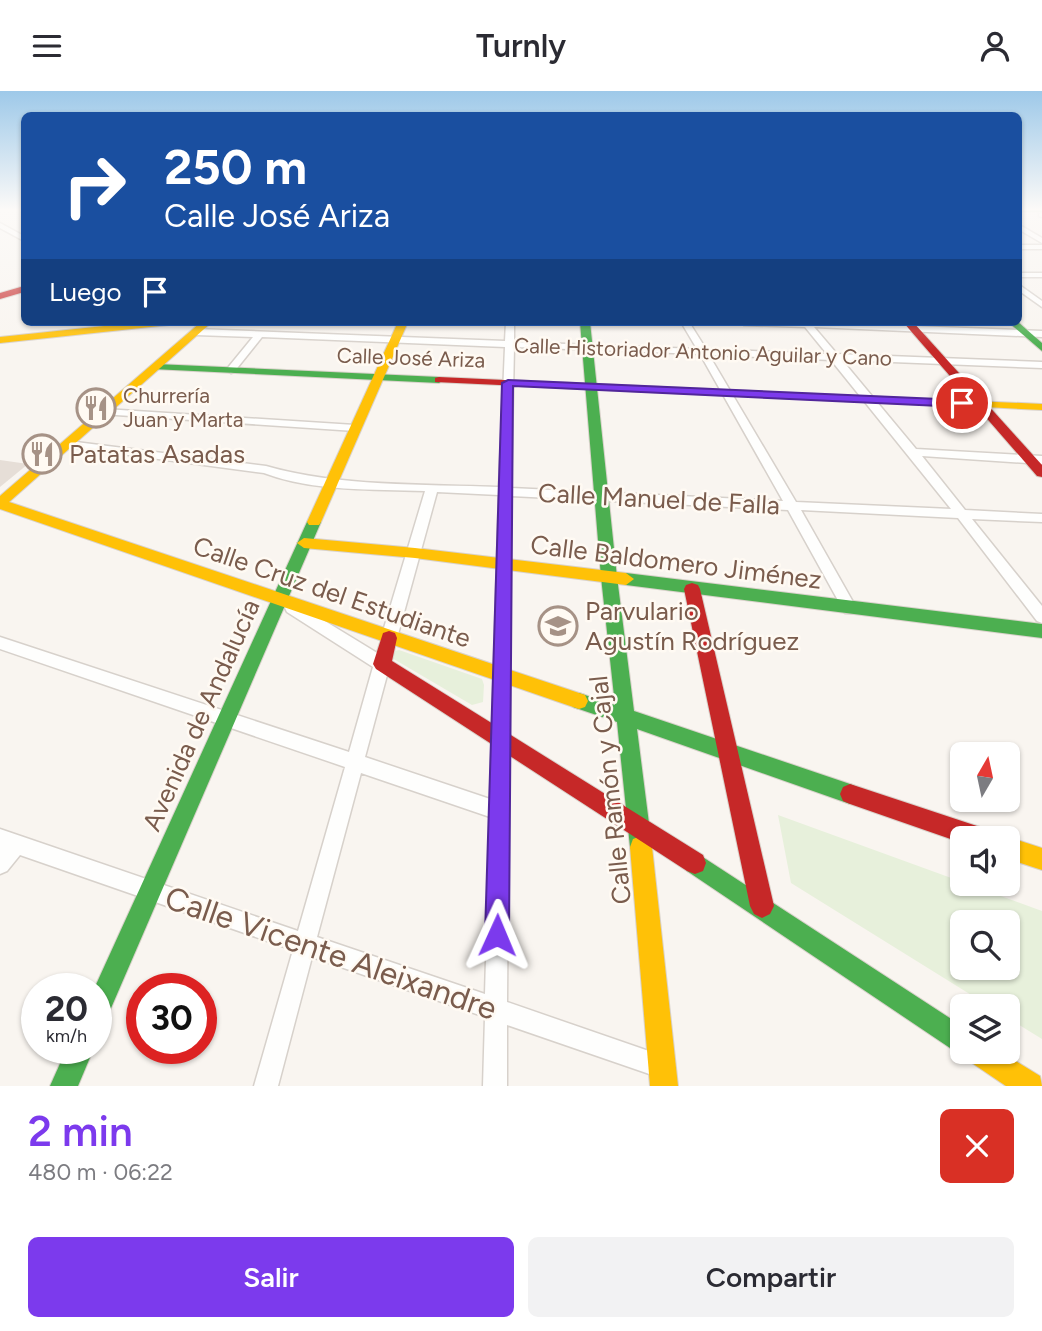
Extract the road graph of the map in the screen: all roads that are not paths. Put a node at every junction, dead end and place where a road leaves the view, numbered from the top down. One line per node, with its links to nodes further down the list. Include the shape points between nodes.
1 (1022, 275): 2 (street)
2 (1042, 275)
3 (1022, 289): 6 (street)
4 (21, 290): 5 (street)
5 (0, 296)
6 (1042, 305)
7 (131, 326): 20 (street)
8 (401, 326): 21 (street, Avenida de Andalucía)
9 (510, 326): 22 (street)
10 (585, 326): 23 (street, Calle Ramón y Cajal)
11 (687, 326): 25 (street)
12 (808, 326): 26 (street)
13 (912, 326): 27 (street)
14 (924, 326): 18 (street)
15 (1017, 326): 18 (street)
16 (202, 327): 17 (street, Calle Historiador Antonio Aguilar y Cano); 29 (street)
17 (260, 334): 21 (street, Calle Historiador Antonio Aguilar y Cano); 30 (street)
18 (1025, 334): 19 (street); 24 (street)
19 (1042, 334)
20 (0, 340)
21 (396, 340): 22 (street, Calle Historiador Antonio Aguilar y Cano); 31 (street, Avenida de Andalucía)
22 (510, 345): 23 (street, Calle Historiador Antonio Aguilar y Cano); 32 (street)
23 (587, 348): 25 (street, Calle Historiador Antonio Aguilar y Cano); 33 (street, Calle Ramón y Cajal)
24 (1042, 348)
25 (703, 352): 26 (street, Calle Historiador Antonio Aguilar y Cano); 34 (street)
26 (834, 357): 27 (street, Calle Historiador Antonio Aguilar y Cano); 35 (street)
27 (942, 362): 28 (street, Calle Historiador Antonio Aguilar y Cano); 36 (street)
28 (1042, 365)
29 (156, 367): 30 (street, Calle José Ariza); 38 (street)
30 (231, 370): 31 (street, Calle José Ariza)
31 (379, 378): 32 (street, Calle José Ariza); 39 (street, Avenida de Andalucía)
32 (508, 383): 33 (street, Calle José Ariza); 46 (street)
33 (592, 387): 34 (street, Calle José Ariza); 47 (street, Calle Ramón y Cajal)
34 (729, 393): 35 (street, Calle José Ariza); 49 (street)
35 (869, 399): 36 (street, Calle José Ariza); 41 (street)
36 (981, 404): 37 (street, Calle José Ariza); 42 (street)
37 (1042, 407)
38 (105, 412): 39 (street); 40 (street)
39 (355, 428): 44 (street, Avenida de Andalucía)
40 (68, 444): 44 (street, Calle Manuel de Falla); 48 (street)
41 (913, 452): 42 (street); 50 (street)
42 (1036, 459): 43 (street)
43 (1042, 473)
44 (331, 482): 45 (street, Calle Manuel de Falla); 52 (street, Avenida de Andalucía)
45 (432, 489): 46 (street, Calle Manuel de Falla); 53 (street)
46 (506, 491): 47 (street, Calle Manuel de Falla); 54 (street)
47 (603, 496): 49 (street, Calle Manuel de Falla); 55 (street, Calle Ramón y Cajal)
48 (0, 504): 57 (street, Calle Cruz del Estudiante)
49 (793, 506): 50 (street, Calle Manuel de Falla); 58 (street)
50 (961, 514): 51 (street, Calle Manuel de Falla); 59 (street)
51 (1042, 517)
52 (304, 543): 53 (street, Calle Baldomero Jiménez); 57 (street, Avenida de Andalucía)
53 (415, 554): 54 (street, Calle Baldomero Jiménez); 61 (street)
54 (503, 564): 55 (street, Calle Baldomero Jiménez); 64 (street)
55 (609, 577): 56 (street, Calle Baldomero Jiménez); 65 (street, Calle Ramón y Cajal)
56 (692, 589): 58 (street, Calle Baldomero Jiménez); 68 (street)
57 (279, 600): 61 (street, Calle Cruz del Estudiante); 63 (street); 66 (street, Avenida de Andalucía)
58 (850, 609): 60 (street, Calle Baldomero Jiménez)
59 (1042, 617)
60 (1042, 631)
61 (389, 638): 63 (street); 64 (street, Calle Cruz del Estudiante)
62 (0, 643): 66 (street)
63 (382, 664): 67 (street); 69 (street)
64 (502, 675): 65 (street, Calle Cruz del Estudiante); 67 (street)
65 (628, 718): 68 (street, Calle Cruz del Estudiante); 71 (street, Calle Ramón y Cajal)
66 (226, 719): 69 (street); 77 (street, Avenida de Andalucía)
67 (501, 736): 70 (street); 71 (street)
68 (728, 752): 72 (street, Calle Cruz del Estudiante); 78 (street)
69 (355, 763): 70 (street); 79 (street)
70 (500, 811): 81 (street)
71 (639, 827): 78 (street); 85 (street, Calle Ramón y Cajal)
72 (950, 828)
73 (8, 842): 76 (street); 77 (street, Calle Vicente Aleixandre)
74 (1020, 852): 75 (street)
75 (1042, 859)
76 (0, 864)
77 (151, 891): 79 (street, Calle Vicente Aleixandre); 80 (street, Avenida de Andalucía)
78 (762, 906): 82 (street)
79 (305, 944): 81 (street, Calle Vicente Aleixandre); 87 (street)
80 (112, 978)
81 (496, 1010): 85 (street, Calle Vicente Aleixandre); 88 (street)
82 (950, 1033)
83 (74, 1064): 86 (street)
84 (996, 1064): 89 (street)
85 (663, 1076)
86 (64, 1086)
87 (266, 1086)
88 (495, 1086)
89 (1030, 1086)

